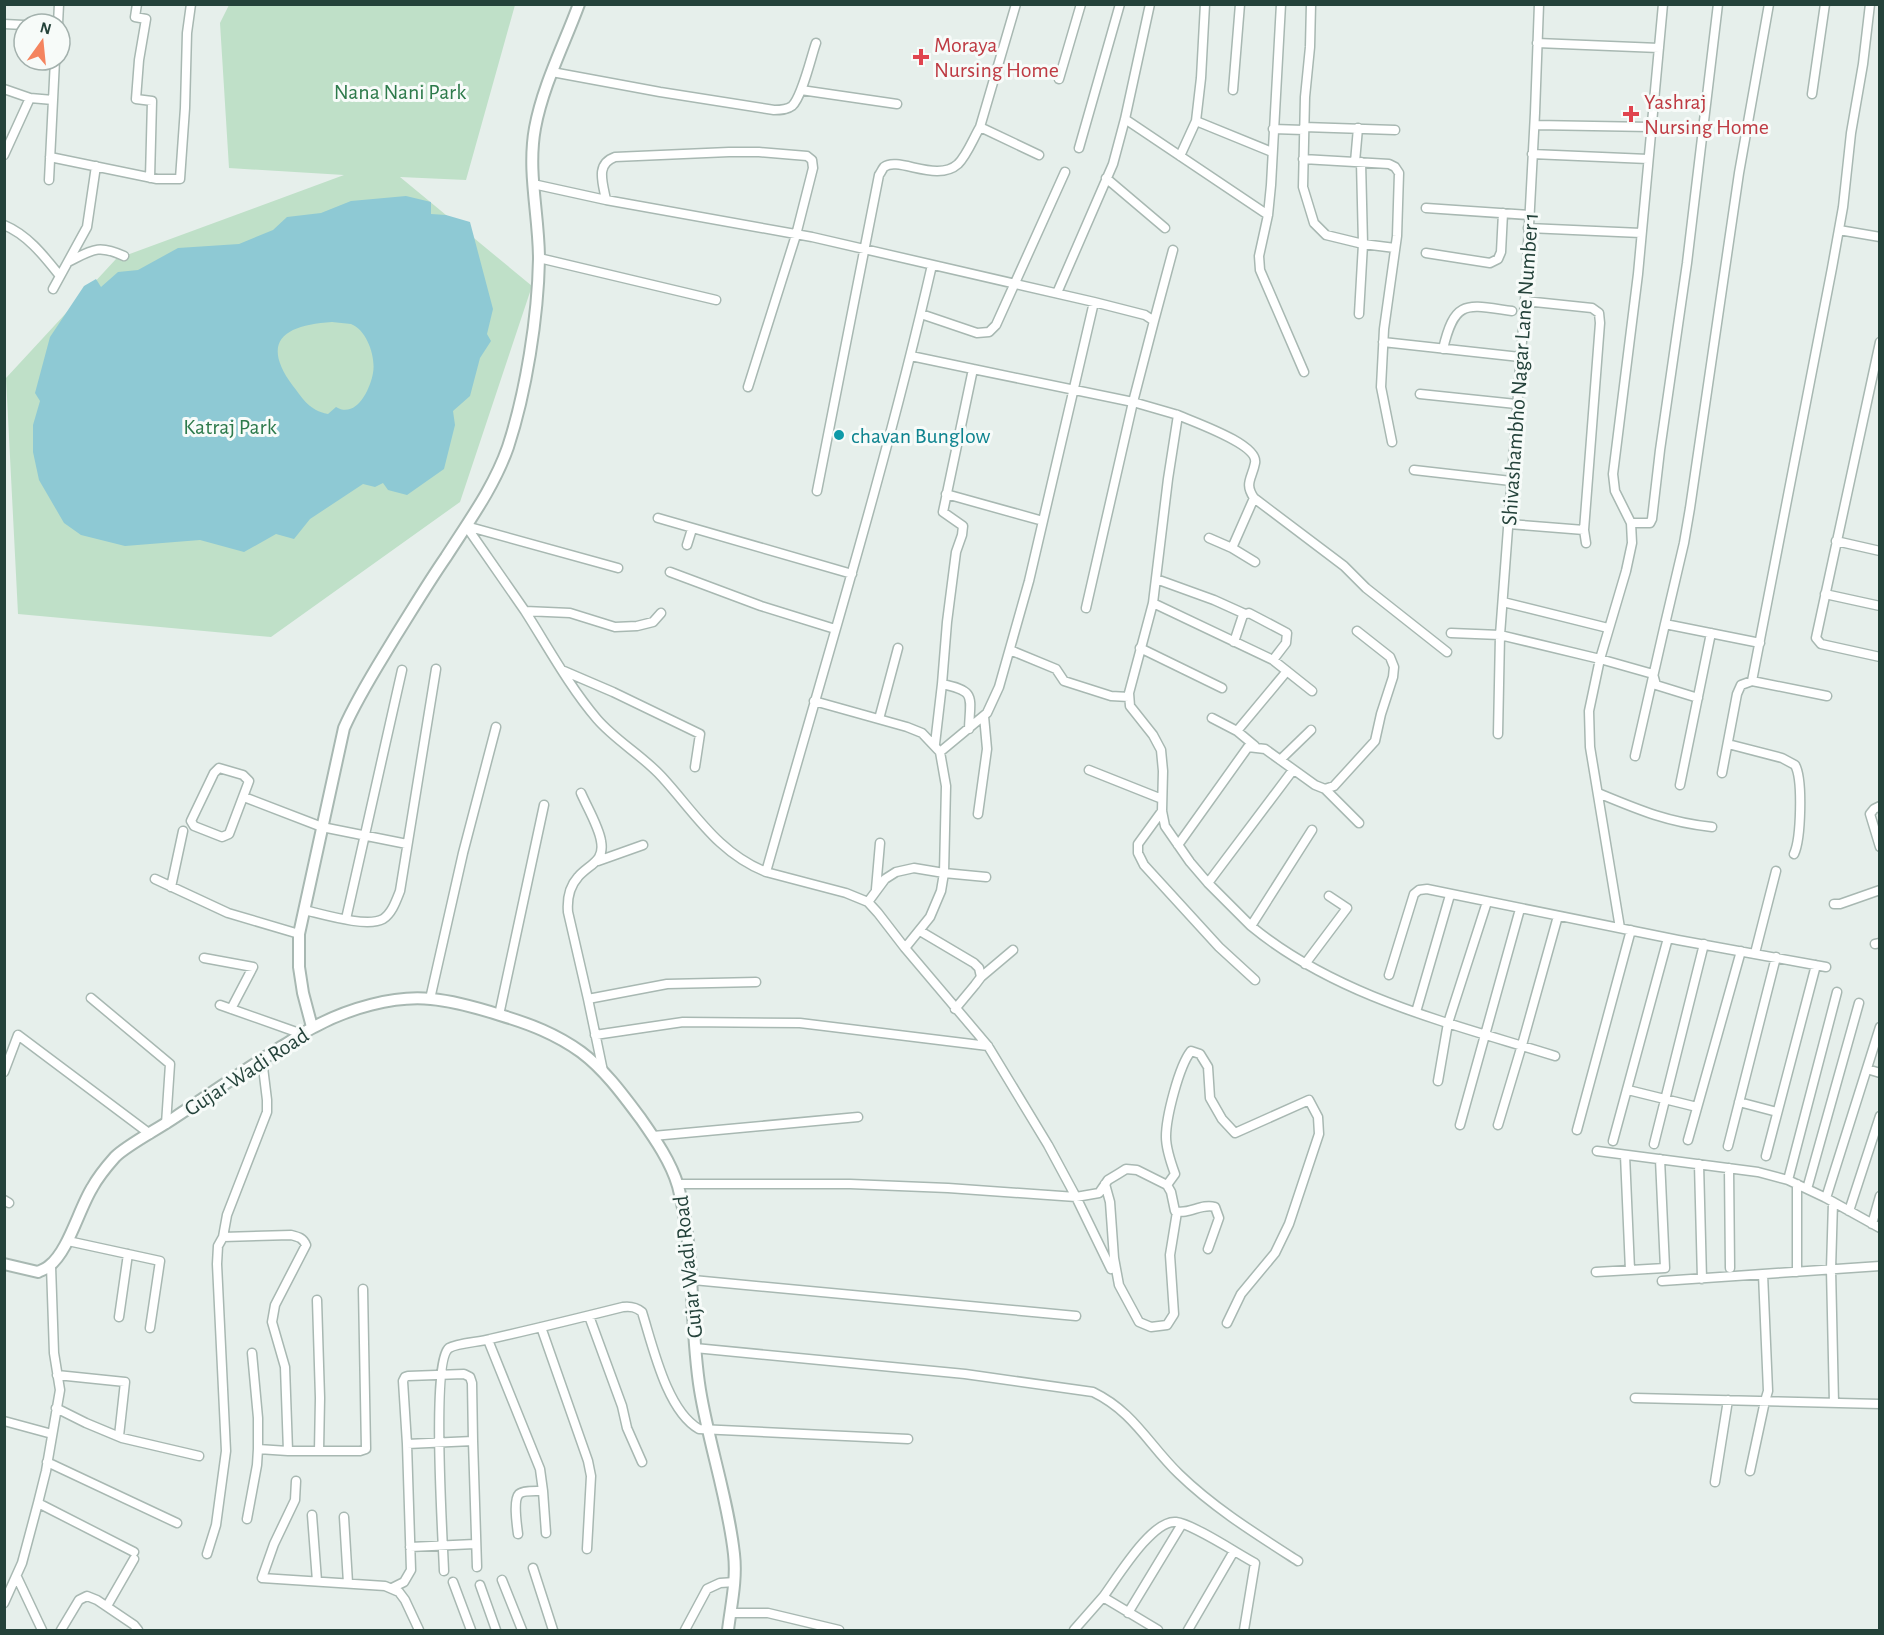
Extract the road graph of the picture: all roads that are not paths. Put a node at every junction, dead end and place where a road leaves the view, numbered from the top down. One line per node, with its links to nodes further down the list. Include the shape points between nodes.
1 (137, 4): 52 (street, via 135,17 146,19 136,99 152,101)
2 (191, 4): 52 (street, via 180,179)
3 (579, 4): 22 (street)
4 (1016, 4): 34 (street)
5 (1081, 4): 23 (street)
6 (1120, 4): 40 (street)
7 (1150, 4): 31 (street)
8 (1205, 4): 32 (street)
9 (1240, 4): 26 (street)
10 (1281, 4): 38 (street)
11 (1311, 4): 36 (street)
12 (1539, 4): 18 (street, Shivashambho Nagar Lane Number 1)
13 (1664, 4): 20 (street)
14 (1718, 4): 109 (street, via 1652,519 1650,523)
15 (1768, 4): 133 (street, via 1686,531)
16 (1825, 4): 27 (street)
17 (1870, 4): 64 (street)
18 (1537, 42): 20 (street); 33 (street, Shivashambho Nagar Lane Number 1)
19 (816, 43): 25 (street)
20 (1659, 48): 35 (street)
21 (54, 72): 29 (street)
22 (552, 72): 25 (street, via 774,110 792,105); 55 (street, via 535,128)
23 (1059, 79)
24 (4, 89): 28 (street)
25 (801, 90): 30 (street)
26 (1233, 90)
27 (1812, 94)
28 (30, 98): 29 (street); 43 (street)
29 (53, 100): 46 (street)
30 (897, 104)
31 (1125, 119): 45 (street); 53 (street)
32 (1196, 121): 41 (street); 45 (street)
33 (1534, 125): 35 (street); 42 (street, Shivashambho Nagar Lane Number 1)
34 (980, 127): 44 (street); 70 (street, via 963,157 945,171 891,165 884,168 879,175)
35 (1651, 127): 48 (street)
36 (1304, 128): 37 (street); 38 (street); 47 (street)
37 (1358, 128): 39 (street); 49 (street)
38 (1274, 129): 41 (street)
39 (1395, 130)
40 (1079, 148)
41 (1272, 152): 59 (street)
42 (1533, 154): 48 (street); 60 (street, Shivashambho Nagar Lane Number 1)
43 (4, 155)
44 (1039, 155)
45 (1180, 156): 59 (street)
46 (50, 157): 50 (street); 54 (street)
47 (1304, 159): 49 (street); 68 (street, via 1303,187 1314,223 1326,235)
48 (1648, 159): 65 (street)
49 (1358, 162): 68 (street); 69 (street, via 1389,164 1399,174)
50 (96, 166): 52 (street); 75 (street, via 87,227)
51 (1065, 172): 78 (street)
52 (150, 178)
53 (1106, 178): 62 (street); 80 (street)
54 (49, 180)
55 (533, 184): 56 (street); 74 (street)
56 (606, 200): 66 (street); 66 (street, via 601,171 607,160 615,157 729,152 807,156 813,168)
57 (1426, 208): 58 (street)
58 (1503, 213): 60 (street); 72 (street, via 1498,259 1490,263)
59 (1268, 215): 94 (street, via 1260,270)
60 (1528, 215): 63 (street, Shivashambho Nagar Lane Number 1)
61 (4, 225): 77 (street, via 18,230)
62 (1165, 228)
63 (1528, 228): 65 (street); 82 (street, Shivashambho Nagar Lane Number 1)
64 (1839, 230): 67 (street); 141 (street)
65 (1641, 233): 109 (street, via 1613,474 1615,491)
66 (796, 235): 70 (street); 95 (street)
67 (1880, 237)
68 (1363, 244): 69 (street); 86 (street)
69 (1395, 248): 88 (street)
70 (864, 249): 76 (street); 104 (street)
71 (1173, 250): 87 (street)
72 (1426, 253)
73 (124, 256): 75 (street, via 108,248 92,250)
74 (539, 258): 81 (street); 111 (street, via 532,344 508,446 485,499)
75 (68, 262): 77 (street)
76 (932, 265): 78 (street); 85 (street)
77 (60, 276): 79 (street)
78 (1014, 284): 80 (street); 85 (street, via 996,325 988,332 977,333)
79 (53, 289)
80 (1057, 293): 83 (street)
81 (716, 300)
82 (1525, 301): 92 (street, Shivashambho Nagar Lane Number 1); 113 (street, via 1592,308 1599,313)
83 (1094, 302): 87 (street, via 1145,315); 96 (street)
84 (1512, 311): 90 (street, via 1463,308 1451,321)
85 (921, 314): 91 (street)
86 (1359, 314)
87 (1154, 321): 98 (street)
88 (1383, 342): 90 (street); 101 (street, via 1381,387)
89 (1880, 342): 115 (street)
90 (1443, 348): 92 (street)
91 (911, 356): 93 (street); 123 (street)
92 (1520, 357): 99 (street, Shivashambho Nagar Lane Number 1)
93 (973, 369): 96 (street); 105 (street)
94 (1304, 372)
95 (748, 387)
96 (1074, 389): 98 (street); 108 (street)
97 (1419, 393): 99 (street)
98 (1133, 402): 100 (street); 129 (street)
99 (1516, 404): 103 (street, Shivashambho Nagar Lane Number 1)
100 (1178, 415): 106 (street, via 1252,451 1256,462 1248,483); 124 (street)
101 (1392, 442)
102 (1414, 470): 103 (street)
103 (1511, 481): 110 (street, Shivashambho Nagar Lane Number 1)
104 (817, 491)
105 (946, 494): 108 (street); 155 (street, via 943,512 963,526 946,622)
106 (1254, 498): 118 (street); 145 (street)
107 (658, 518): 112 (street)
108 (1043, 521): 144 (street)
109 (1632, 523): 134 (street, via 1626,571)
110 (1509, 524): 113 (street); 126 (street, Shivashambho Nagar Lane Number 1)
111 (466, 526): 121 (street); 130 (street); 190 (street, via 357,699 344,728)
112 (692, 529): 117 (street); 123 (street)
113 (1584, 530): 116 (street)
114 (1209, 538): 118 (street)
115 (1836, 541): 119 (street); 125 (street)
116 (1586, 543)
117 (687, 545)
118 (1232, 548): 120 (street)
119 (1880, 551)
120 (1255, 562)
121 (618, 568)
122 (670, 572): 135 (street)
123 (852, 574): 135 (street)
124 (1156, 579): 127 (street); 132 (street)
125 (1825, 594): 128 (street); 146 (street, via 1818,642)
126 (1503, 602): 134 (street); 139 (street, Shivashambho Nagar Lane Number 1)
127 (1153, 603): 140 (street); 143 (street)
128 (1880, 606)
129 (1086, 608)
130 (525, 611): 131 (street, via 570,613 615,627 653,622); 151 (street)
131 (662, 613)
132 (1245, 614): 140 (street); 148 (street, via 1287,633 1286,643)
133 (1665, 624): 138 (street); 153 (street)
134 (1608, 628): 147 (street)
135 (835, 629): 161 (street)
136 (1357, 631): 180 (street, via 1390,657 1393,677 1375,741 1334,786)
137 (1451, 633): 139 (street)
138 (1711, 633): 141 (street); 160 (street)
139 (1500, 635): 147 (street); 169 (street, Shivashambho Nagar Lane Number 1)
140 (1234, 642): 148 (street)
141 (1760, 643): 154 (street)
142 (898, 648): 164 (street)
143 (1140, 648): 156 (street); 159 (street)
144 (1010, 650): 159 (street, via 1056,669 1064,681 1112,696); 162 (street, via 994,701)
145 (1448, 652)
146 (1880, 657)
147 (1600, 659): 153 (street); 182 (street, via 1589,711)
148 (1273, 660): 152 (street)
149 (436, 669): 196 (street)
150 (402, 670): 194 (street)
151 (564, 671): 175 (street, via 700,734); 203 (street, via 598,720 649,762 713,837 749,866)
152 (1287, 671): 157 (street); 168 (street)
153 (1653, 674): 160 (street, via 1656,685); 173 (street)
154 (1752, 681): 158 (street); 170 (street, via 1739,689)
155 (942, 684): 166 (street, via 965,690 969,695); 172 (street)
156 (1222, 688)
157 (1312, 691)
158 (1827, 696)
159 (1129, 697): 184 (street, via 1130,706 1161,750)
160 (1698, 698): 179 (street)
161 (814, 700): 164 (street); 203 (street)
162 (984, 716): 166 (street); 188 (street, via 987,749)
163 (1212, 718): 168 (street)
164 (879, 719): 172 (street, via 922,733)
165 (496, 727): 242 (street)
166 (969, 729): 172 (street)
167 (1311, 730): 174 (street)
168 (1237, 731): 171 (street)
169 (1498, 734)
170 (1728, 744): 178 (street); 200 (street, via 1795,765 1799,819)
171 (1256, 746): 174 (street); 198 (street, via 1248,747)
172 (938, 748): 204 (street, via 946,786)
173 (1635, 756)
174 (1280, 760): 177 (street)
175 (695, 767)
176 (1089, 770): 184 (street)
177 (1293, 770): 180 (street); 207 (street)
178 (1722, 773)
179 (1680, 785)
180 (1325, 789): 189 (street)
181 (581, 793): 201 (street, via 601,839)
182 (1598, 793): 191 (street, via 1650,815); 221 (street)
183 (244, 797): 183 (street, via 225,837 192,824 192,817 219,768 248,778); 190 (street)
184 (1162, 799): 187 (street)
185 (544, 805): 249 (street)
186 (1880, 806): 199 (street, via 1870,814)
187 (1162, 811): 198 (street, via 1165,826); 238 (street, via 1138,844 1144,865 1219,947)
188 (978, 814)
189 (1359, 823)
190 (322, 827): 194 (street); 217 (street)
191 (1712, 827)
192 (1312, 830): 220 (street)
193 (183, 831): 208 (street)
194 (365, 836): 196 (street); 219 (street)
195 (880, 843): 209 (street)
196 (407, 844): 219 (street, via 399,891 388,914 369,922)
197 (643, 845): 201 (street)
198 (1178, 845): 207 (street)
199 (1880, 847)
200 (1794, 854)
201 (598, 861): 243 (street, via 576,879 567,900)
202 (1776, 870): 230 (street)
203 (766, 872): 213 (street)
204 (944, 873): 205 (street); 209 (street, via 914,868 896,872); 223 (street, via 936,905)
205 (986, 877)
206 (155, 879): 208 (street)
207 (1208, 883): 220 (street)
208 (171, 887): 224 (street, via 228,913)
209 (876, 890): 213 (street)
210 (1880, 890): 215 (street)
211 (1450, 895): 214 (street); 236 (street, via 1427,889 1414,894); 248 (street)
212 (1329, 896): 233 (street, via 1347,908)
213 (868, 902): 227 (street)
214 (1487, 902): 216 (street); 250 (street)
215 (1834, 903)
216 (1520, 909): 218 (street); 254 (street)
217 (304, 910): 219 (street); 224 (street)
218 (1557, 916): 221 (street); 256 (street)
219 (346, 919)
220 (1251, 926): 233 (street)
221 (1620, 928): 222 (street)
222 (1631, 930): 225 (street); 275 (street)
223 (920, 931): 227 (street); 237 (street, via 975,963)
224 (299, 934): 251 (street, via 299,967)
225 (1668, 938): 226 (street); 265 (street)
226 (1704, 944): 229 (street); 266 (street)
227 (905, 948): 247 (street)
228 (1013, 950): 237 (street)
229 (1741, 951): 230 (street); 268 (street)
230 (1755, 953): 231 (street)
231 (1776, 957): 234 (street); 267 (street)
232 (204, 958): 246 (street, via 253,968)
233 (1305, 964): 248 (street)
234 (1816, 965): 235 (street); 269 (street)
235 (1826, 967)
236 (1389, 975)
237 (981, 977): 247 (street)
238 (1256, 980)
239 (756, 982): 243 (street, via 667,984)
240 (1837, 992): 288 (street)
241 (91, 998): 272 (street, via 170,1064)
242 (430, 999): 249 (street, Gujar Wadi Road); 251 (street, Gujar Wadi Road, via 367,1005)
243 (588, 999): 255 (street)
244 (1859, 1003): 292 (street)
245 (220, 1005): 246 (street)
246 (231, 1008): 253 (street)
247 (955, 1009): 257 (street)
248 (1416, 1012): 250 (street)
249 (499, 1015): 262 (street, Gujar Wadi Road, via 557,1036)
250 (1448, 1023): 254 (street); 264 (street)
251 (312, 1027): 253 (street, Gujar Wadi Road)
252 (1880, 1028): 260 (street)
253 (302, 1034): 259 (street, Gujar Wadi Road)
254 (1484, 1034): 256 (street); 273 (street)
255 (595, 1035): 257 (street, via 683,1022 800,1023); 262 (street)
256 (1522, 1045): 258 (street); 274 (street)
257 (988, 1046): 294 (street)
258 (1555, 1056)
259 (262, 1059): 272 (street, Gujar Wadi Road); 299 (street, via 267,1112 227,1215)
260 (1866, 1069): 263 (street); 295 (street)
261 (4, 1072): 276 (street, via 18,1035)
262 (603, 1072): 277 (street, Gujar Wadi Road)
263 (1880, 1073)
264 (1438, 1080)
265 (1628, 1090): 266 (street); 279 (street)
266 (1664, 1099): 268 (street); 280 (street)
267 (1739, 1102): 269 (street); 281 (street)
268 (1697, 1107): 278 (street)
269 (1777, 1112): 284 (street)
270 (1880, 1116): 296 (street)
271 (858, 1117): 277 (street)
272 (166, 1124): 276 (street, Gujar Wadi Road)
273 (1460, 1125)
274 (1498, 1125)
275 (1577, 1130)
276 (150, 1134): 300 (street, Gujar Wadi Road, via 118,1154 92,1188)
277 (653, 1136): 289 (street, Gujar Wadi Road)
278 (1688, 1140)
279 (1613, 1141)
280 (1654, 1144)
281 (1728, 1146)
282 (1597, 1151): 283 (street)
283 (1625, 1155): 285 (street); 309 (street)
284 (1766, 1155)
285 (1660, 1159): 286 (street); 309 (street, via 1665,1268)
286 (1699, 1164): 287 (street); 313 (street)
287 (1729, 1168): 288 (street); 306 (street)
288 (1792, 1182): 292 (street); 311 (street)
289 (677, 1184): 294 (street, via 861,1185); 314 (street, Gujar Wadi Road)
290 (1105, 1184): 291 (street, via 1125,1169 1137,1170); 294 (street, via 1099,1193); 297 (street, via 1119,1285 1139,1322 1151,1328 1167,1325 1174,1314 1170,1254)
291 (1167, 1185): 297 (street); 321 (street, via 1175,1174 1166,1137 1171,1104 1191,1051 1200,1054 1208,1068 1210,1098 1235,1133 1309,1100 1313,1106 1319,1134 1289,1224 1275,1253 1241,1294)
292 (1807, 1188): 295 (street)
293 (1880, 1196): 298 (street)
294 (1076, 1197): 307 (street)
295 (1830, 1200): 296 (street); 308 (street)
296 (1849, 1211): 298 (street)
297 (1177, 1212): 301 (street, via 1215,1208 1219,1218)
298 (1876, 1226)
299 (223, 1237): 344 (street, via 291,1235 304,1240 306,1245 275,1305 272,1322 285,1367); 366 (street, via 217,1264 226,1451 216,1526)
300 (68, 1240): 302 (street); 304 (street, Gujar Wadi Road)
301 (1209, 1249)
302 (128, 1254): 320 (street); 323 (street, via 160,1261)
303 (4, 1264): 304 (street, via 38,1272)
304 (51, 1266): 327 (street)
305 (1880, 1266): 308 (street)
306 (1730, 1268)
307 (1111, 1269)
308 (1831, 1269): 311 (street); 332 (street)
309 (1630, 1270): 310 (street)
310 (1596, 1272)
311 (1797, 1272): 312 (street)
312 (1763, 1274): 313 (street); 331 (street, via 1768,1391)
313 (1702, 1279): 315 (street)
314 (693, 1280): 319 (street); 325 (street, Gujar Wadi Road)
315 (1662, 1281)
316 (363, 1289): 345 (street, via 367,1447 364,1451)
317 (317, 1300): 345 (street)
318 (589, 1316): 322 (street); 336 (street, via 623,1307 638,1308 677,1408 693,1425); 347 (street)
319 (1076, 1316)
320 (119, 1317)
321 (1227, 1323)
322 (541, 1327): 324 (street); 364 (street, via 588,1461 591,1476)
323 (150, 1328)
324 (488, 1340): 328 (street, via 450,1347); 352 (street, via 540,1469)
325 (696, 1348): 336 (street, Gujar Wadi Road); 367 (street, via 965,1374 1093,1392 1125,1412 1177,1473 1203,1496)
326 (252, 1353): 343 (street)
327 (57, 1375): 334 (street, via 60,1390); 338 (street, via 126,1382)
328 (441, 1375): 340 (street, via 470,1377); 341 (street); 342 (street, via 405,1377)
329 (1635, 1398): 330 (street)
330 (1728, 1400): 331 (street); 351 (street)
331 (1765, 1401): 332 (street); 349 (street)
332 (1834, 1403): 333 (street)
333 (1880, 1404)
334 (56, 1408): 337 (street); 338 (street)
335 (4, 1421): 337 (street)
336 (708, 1430): 339 (street); 375 (street, Gujar Wadi Road, via 730,1525)
337 (52, 1434): 348 (street)
338 (119, 1436): 346 (street)
339 (908, 1439)
340 (473, 1441): 341 (street); 361 (street)
341 (440, 1443): 342 (street); 362 (street)
342 (407, 1444): 363 (street)
343 (258, 1449): 344 (street); 356 (street)
344 (288, 1451): 345 (street)
345 (319, 1451)
346 (199, 1456)
347 (642, 1461)
348 (47, 1462): 353 (street); 357 (street)
349 (1750, 1471)
350 (296, 1481): 373 (street, via 295,1500 262,1578)
351 (1715, 1482)
352 (543, 1491): 359 (street); 360 (street, via 517,1496)
353 (38, 1503): 371 (street); 381 (street, via 134,1556)
354 (312, 1515): 373 (street)
355 (344, 1517): 376 (street)
356 (248, 1519)
357 (177, 1523)
358 (1182, 1524): 365 (street); 379 (street, via 1170,1522 1152,1533); 383 (street)
359 (546, 1533)
360 (518, 1534)
361 (475, 1544): 362 (street); 368 (street)
362 (443, 1546): 363 (street); 370 (street)
363 (410, 1547): 378 (street, via 409,1575)
364 (587, 1549)
365 (1233, 1551): 397 (street); 398 (street, via 1255,1563)
366 (207, 1554)
367 (1298, 1561)
368 (477, 1567)
369 (533, 1568): 391 (street)
370 (444, 1571)
371 (17, 1577): 380 (street); 384 (street)
372 (502, 1580): 390 (street)
373 (317, 1581): 376 (street)
374 (453, 1582): 388 (street)
375 (735, 1582): 382 (street, Gujar Wadi Road); 392 (street, via 707,1589)
376 (348, 1583): 378 (street)
377 (480, 1585): 389 (street)
378 (392, 1588): 387 (street, via 405,1600)
379 (1103, 1598): 383 (street); 395 (street)
380 (4, 1604)
381 (107, 1606): 385 (street, via 87,1596 79,1600); 386 (street)
382 (730, 1613): 393 (street, Gujar Wadi Road); 394 (street, via 768,1613)
383 (1128, 1613): 396 (street)
384 (42, 1630)
385 (61, 1630)
386 (138, 1630)
387 (419, 1630)
388 (471, 1630)
389 (496, 1630)
390 (522, 1630)
391 (553, 1630)
392 (685, 1630)
393 (728, 1630)
394 (839, 1630)
395 (1074, 1630)
396 (1158, 1630)
397 (1188, 1630)
398 (1244, 1630)

